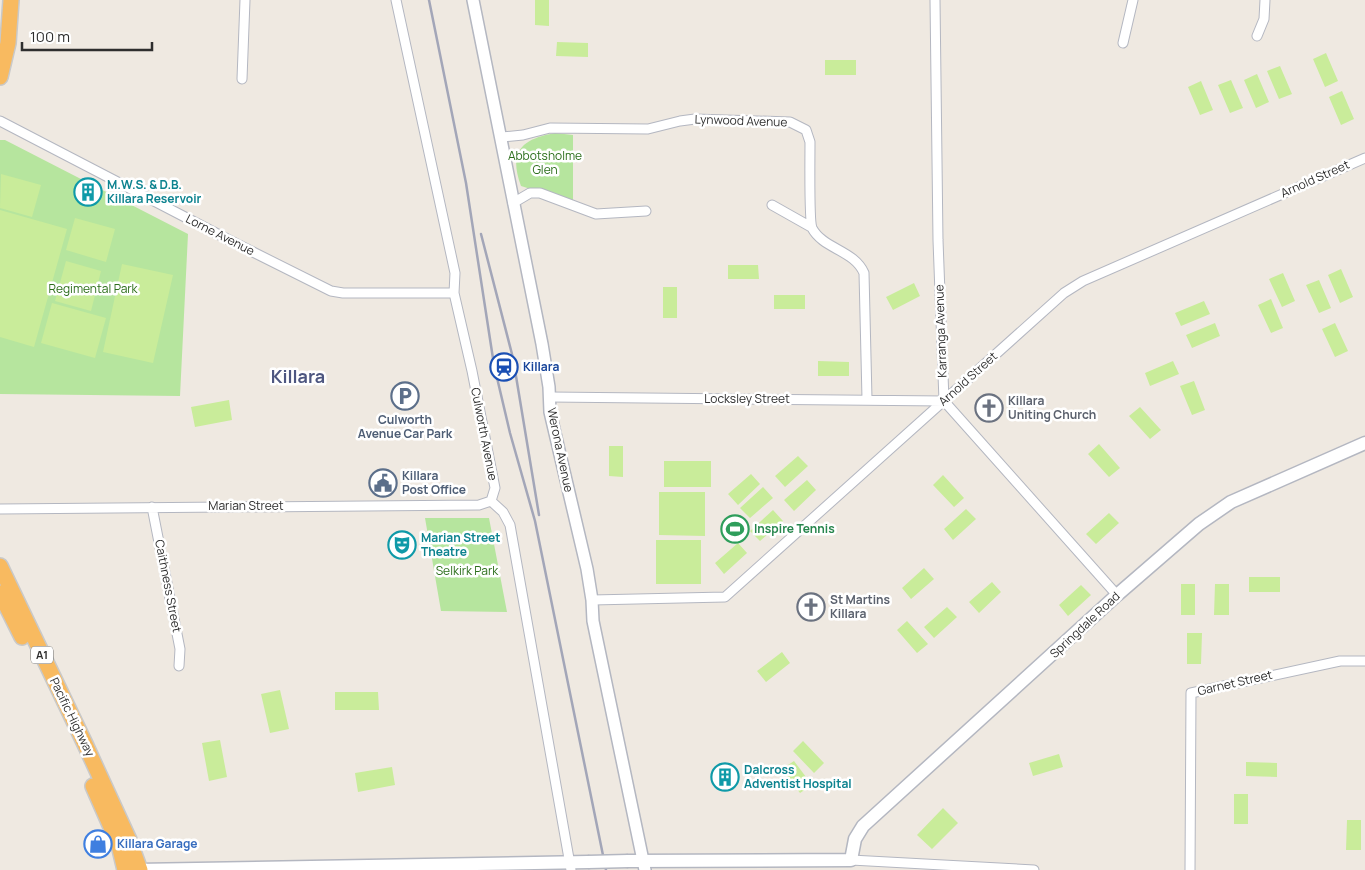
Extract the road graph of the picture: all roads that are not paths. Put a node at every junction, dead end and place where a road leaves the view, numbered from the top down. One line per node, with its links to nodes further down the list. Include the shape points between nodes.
1 (11, 0): 10 (highway, via 8,43)
2 (245, 0): 11 (street)
3 (396, 0): 19 (street, Culworth Avenue, via 455,273)
4 (473, 0): 13 (street, Werona Avenue)
5 (935, 0): 22 (street, Karranga Avenue)
6 (1133, 0): 9 (street)
7 (1265, 0): 8 (street, via 1264,19)
8 (1256, 36)
9 (1123, 43)
10 (0, 77)
11 (242, 79)
12 (0, 121): 19 (street, Lorne Avenue, via 331,291)
13 (502, 137): 15 (street, Werona Avenue); 18 (street, Lynwood Avenue, via 550,128 648,129 696,119 790,122 806,130 809,136)
14 (1365, 158): 22 (street, Arnold Street, via 1083,281 1064,293)
15 (513, 203): 17 (street, via 530,194 540,193 596,214); 20 (street, Werona Avenue)
16 (772, 205): 18 (street)
17 (646, 211)
18 (811, 227): 21 (street, via 821,239 860,264 864,273)
19 (454, 293): 24 (street, Culworth Avenue, via 495,488)
20 (550, 397): 21 (street, Locksley Street); 30 (street, Werona Avenue, via 550,412)
21 (867, 399): 22 (street, Locksley Street)
22 (944, 401): 29 (street); 30 (street, Arnold Street, via 724,597)
23 (1365, 443): 29 (main road, Springdale Road, via 1231,502 1199,524)
24 (491, 501): 25 (street, Marian Street, via 479,505); 36 (street, via 503,512 510,525)
25 (152, 507): 26 (street, Marian Street); 32 (street, Caithness Street, via 180,649)
26 (0, 508)
27 (0, 566): 38 (highway, Pacific Highway / A1, via 85,744)
28 (0, 594): 37 (highway, Pacific Highway / A1, via 76,746 120,845)
29 (1117, 595): 33 (main road, Springdale Road, via 859,830)
30 (592, 600): 34 (street, Werona Avenue, via 593,621)
31 (1365, 661): 40 (street, Garnet Street, via 1340,661 1191,693)
32 (179, 666)
33 (851, 860): 35 (main road); 39 (street)
34 (644, 865): 35 (main road); 36 (main road, bridge, via 628,861)
35 (803, 865)
36 (570, 866): 38 (main road)
37 (125, 870)
38 (139, 870)
39 (1034, 870)
40 (1190, 870)

